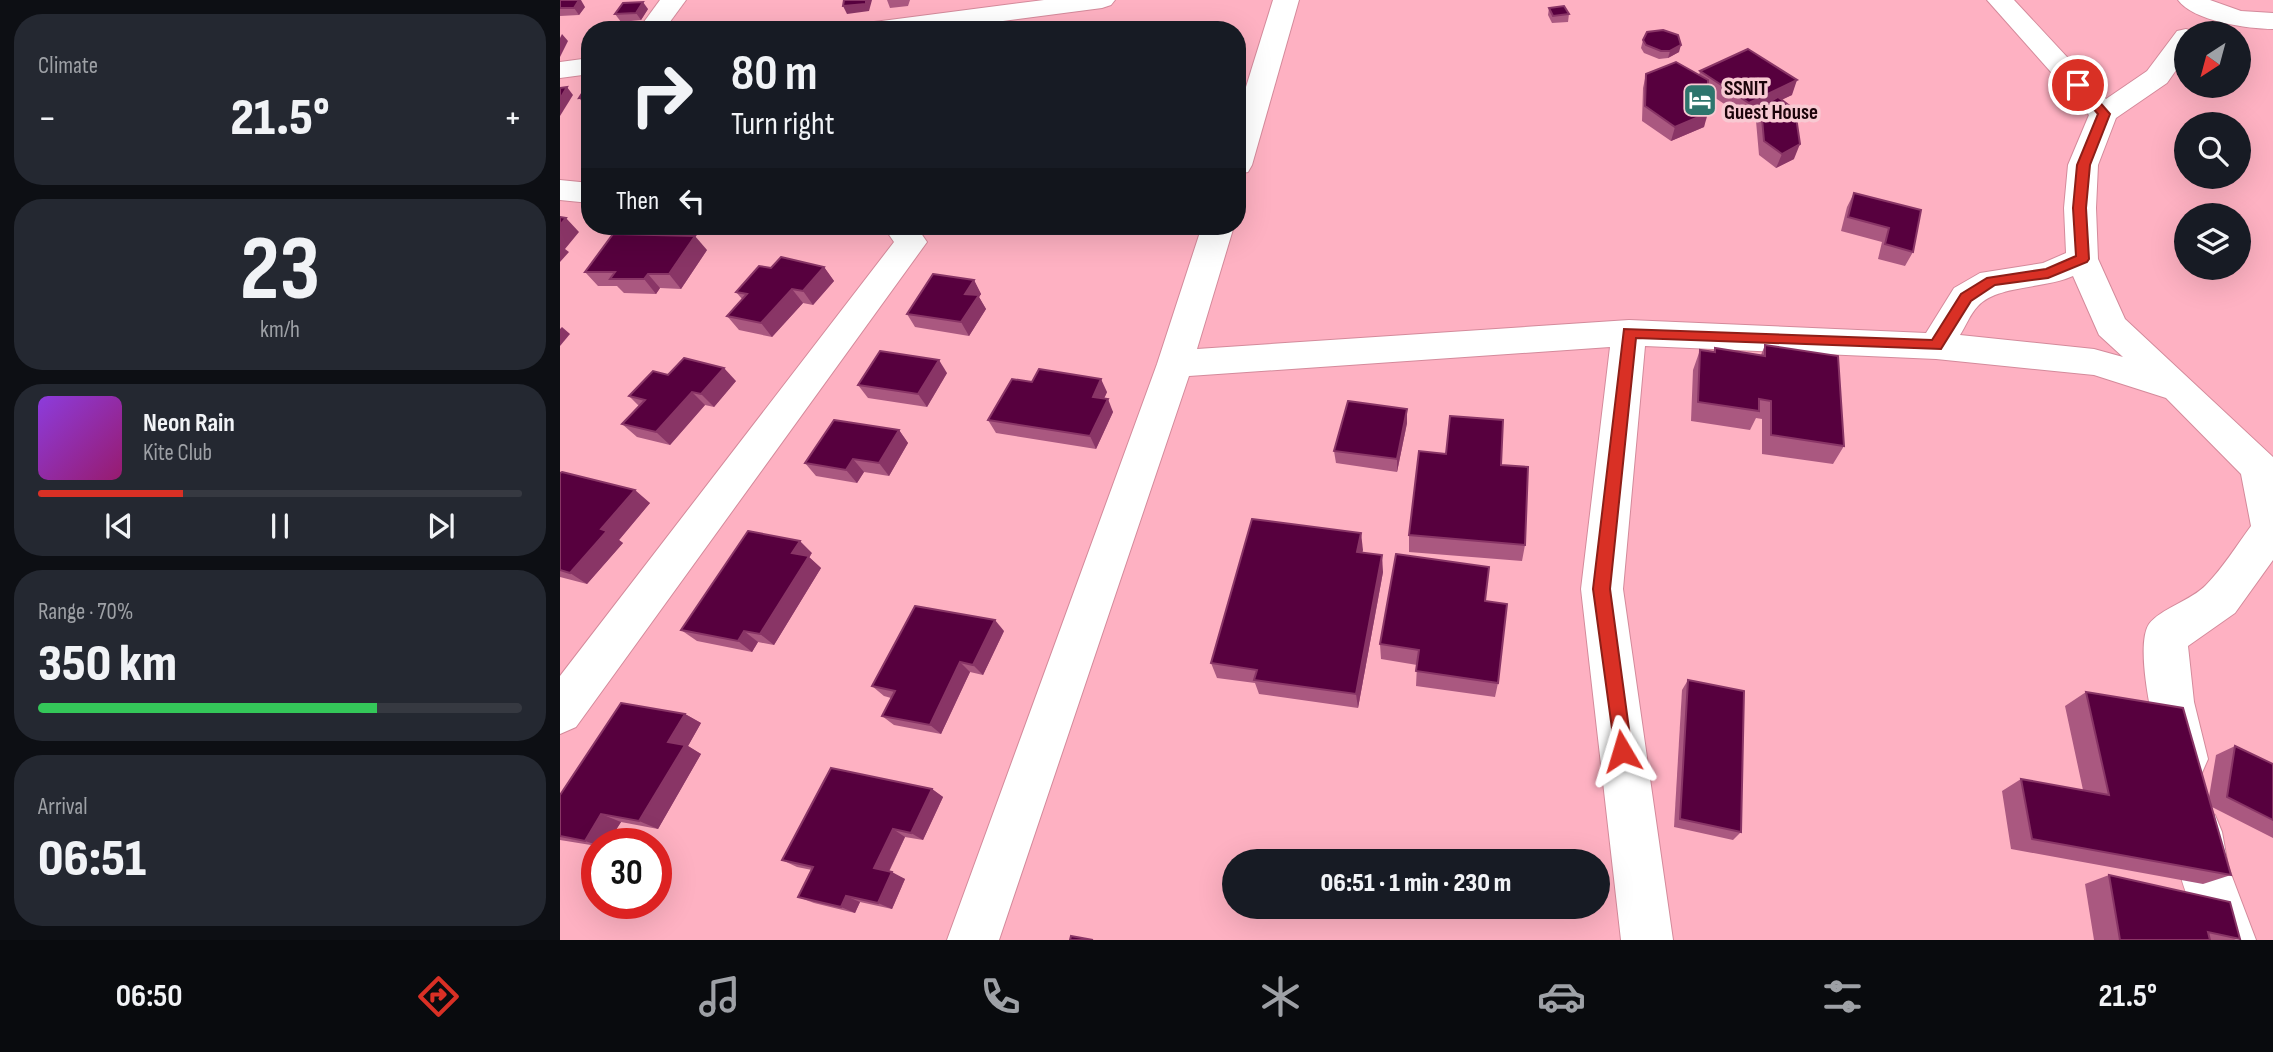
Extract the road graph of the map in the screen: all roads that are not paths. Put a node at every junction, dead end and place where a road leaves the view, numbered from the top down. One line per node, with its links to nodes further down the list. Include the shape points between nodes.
1 (673, 0): 6 (street)
2 (1102, 0): 7 (street)
3 (1286, 0): 14 (street)
4 (2000, 0): 13 (street)
5 (2198, 4): 8 (street); 9 (street, via 2237,18)
6 (658, 21)
7 (942, 21)
8 (2192, 21)
9 (2273, 21)
10 (2174, 53): 13 (street, via 2157,77)
11 (581, 67): 12 (street)
12 (560, 70)
13 (2104, 114): 19 (street, via 2083,165)
14 (1246, 135)
15 (560, 190): 16 (street)
16 (581, 192)
17 (906, 235): 24 (street, via 911,242)
18 (1215, 235): 22 (street)
19 (2082, 259): 21 (street, via 2048,274 1992,281 1966,297); 23 (street, via 2111,326)
20 (1629, 333): 21 (street); 22 (street); 26 (street, via 1602,589)
21 (1936, 346): 23 (street, via 2094,362)
22 (1175, 364): 25 (street)
23 (2179, 388): 27 (street, via 2259,467 2272,529 2220,600 2165,637 2171,702 2187,765 2203,866)
24 (560, 712)
25 (973, 940)
26 (1647, 940)
27 (2230, 940)

